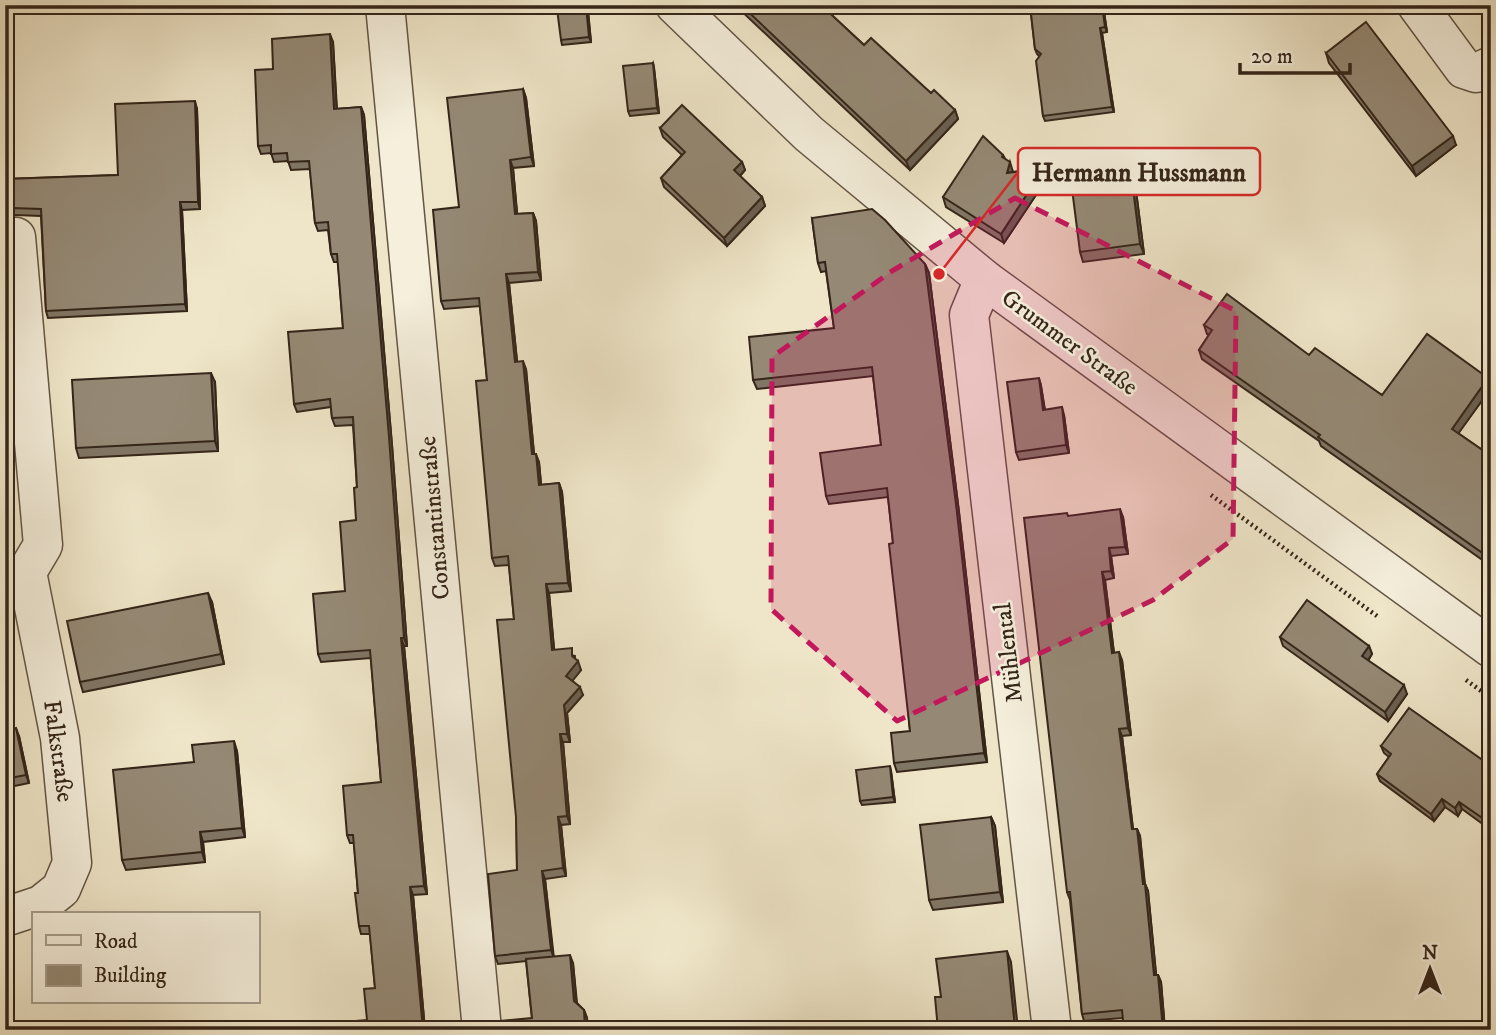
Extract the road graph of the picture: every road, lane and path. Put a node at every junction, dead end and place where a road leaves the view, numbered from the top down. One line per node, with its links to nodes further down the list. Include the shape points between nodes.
1 (385, 5): 10 (street, Constantinstraße)
2 (675, 5): 6 (street, Grummer Straße, via 808,134)
3 (1417, 5): 4 (street, via 1464,69 1476,73)
4 (1491, 66)
5 (16, 237): 7 (street, via 43,545)
6 (984, 279): 8 (street, Grummer Straße); 11 (street, Mühlental, via 969,315)
7 (16, 575): 9 (street, Falkstraße, via 60,737 72,863 61,889 41,905)
8 (1491, 648)
9 (5, 918)
10 (482, 1030)
11 (1052, 1030)

